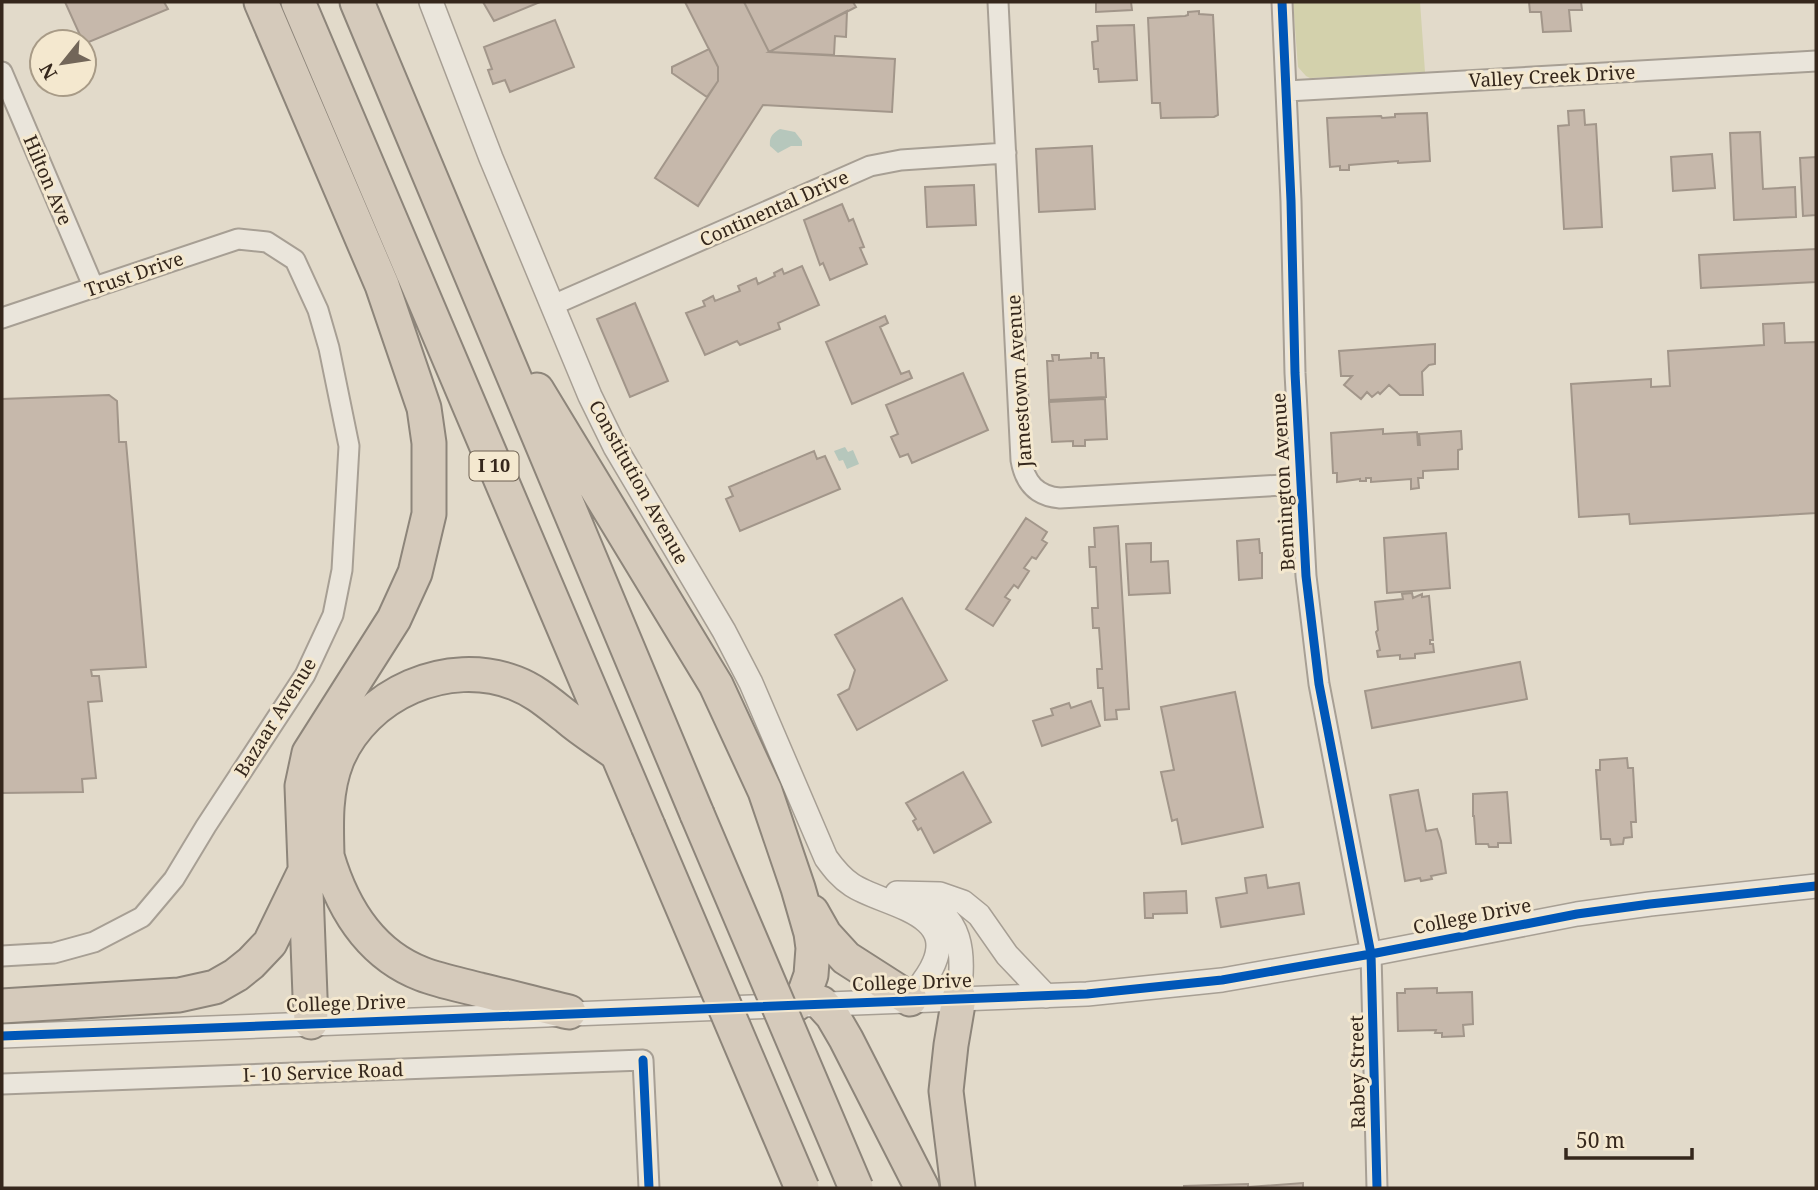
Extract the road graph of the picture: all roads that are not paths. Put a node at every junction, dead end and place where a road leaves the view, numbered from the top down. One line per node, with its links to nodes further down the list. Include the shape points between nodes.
1 (261, 2): 18 (highway, via 382,285 424,408 429,443 429,514 415,573 394,619 315,742 304,769 302,786)
2 (299, 2): 17 (highway, I 10)
3 (357, 2): 13 (highway, I 10)
4 (430, 2): 14 (street, Constitution Avenue)
5 (998, 2): 10 (street, Jamestown Avenue)
6 (1282, 2): 9 (street, Bennington Avenue)
7 (1816, 61): 9 (street, Valley Creek Drive)
8 (2, 72): 12 (street, Hilton Ave)
9 (1287, 91): 16 (street, Bennington Avenue)
10 (1006, 153): 14 (street, Continental Drive, via 901,160 867,167); 16 (street, Jamestown Avenue, via 1021,460 1030,483 1041,493 1060,498)
11 (267, 242): 12 (street, Trust Drive, via 238,239); 23 (street, Bazaar Avenue, via 295,260 317,310 349,446 342,570 333,615 306,675 174,879 142,917 94,942 54,953)
12 (94, 288): 15 (street, Trust Drive)
13 (481, 298): 20 (highway, via 716,685 765,791); 35 (highway, I 10, bridge)
14 (553, 305): 21 (street, Constitution Avenue, via 615,447 751,683 826,858 854,887)
15 (2, 318)
16 (1300, 484): 22 (street, Bennington Avenue, via 1315,662)
17 (617, 753): 18 (highway, via 516,683 469,675 418,684 378,705 345,743 332,773); 34 (highway, I 10, bridge)
18 (316, 863): 28 (highway, via 270,943 244,969 215,987 179,995); 29 (highway, via 371,940 404,965 453,984); 30 (highway)
19 (1816, 886): 22 (street, College Drive, via 1577,914)
20 (798, 888): 26 (highway, via 825,935 846,958); 27 (highway, via 811,933)
21 (885, 894): 24 (street, Constitution Avenue, via 940,894 972,908); 25 (street, Constitution Avenue, via 931,905 952,923 962,948); 26 (street, Constitution Avenue, via 927,920 936,933 938,950 933,965)
22 (1371, 954): 24 (street, College Drive, via 1214,981); 38 (street, Rabey Street)
23 (2, 956)
24 (1046, 996): 25 (street, College Drive)
25 (959, 998): 26 (street, College Drive); 37 (highway, via 946,1091)
26 (910, 999): 27 (street, College Drive)
27 (809, 1003): 29 (street, College Drive); 36 (highway, via 832,1015 842,1031)
28 (2, 1006)
29 (569, 1012): 30 (street, College Drive)
30 (323, 1022): 31 (street, College Drive)
31 (2, 1036)
32 (2, 1084): 33 (street, I- 10 Service Road, via 643,1060)
33 (649, 1188)
34 (802, 1188)
35 (856, 1188)
36 (922, 1188)
37 (958, 1188)
38 (1377, 1188)

